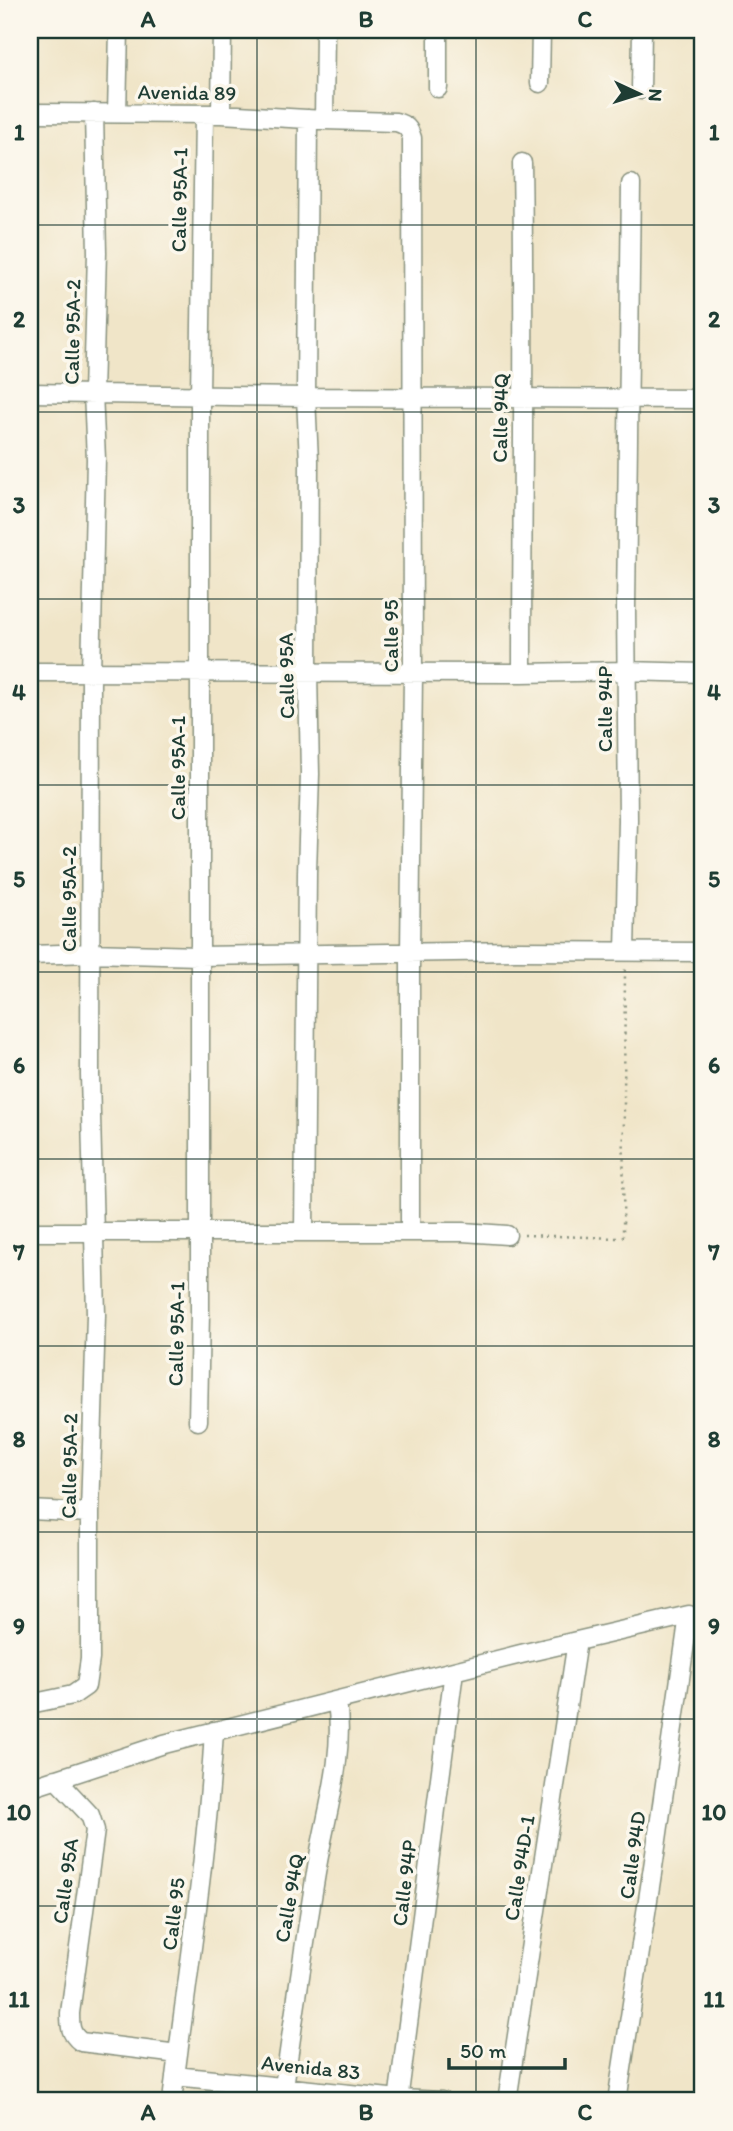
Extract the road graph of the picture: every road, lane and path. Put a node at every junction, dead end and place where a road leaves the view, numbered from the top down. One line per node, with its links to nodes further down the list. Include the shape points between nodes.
1 (119, 30): 12 (street)
2 (222, 30): 13 (street, Calle 95A-1)
3 (325, 30): 14 (street, via 324,102)
4 (438, 30): 8 (street)
5 (541, 30): 7 (street)
6 (642, 30): 9 (street)
7 (540, 83)
8 (438, 88)
9 (641, 89)
10 (30, 113): 11 (street, Avenida 89)
11 (94, 113): 12 (street, Avenida 89); 18 (street, Calle 95A-2)
12 (117, 113): 13 (street, Avenida 89)
13 (213, 115): 14 (street, Avenida 89); 19 (street, Calle 95A-1)
14 (316, 120): 20 (street, Calle 95A); 21 (street, Calle 95, via 397,122 410,129)
15 (522, 163): 22 (street, Calle 94Q)
16 (631, 184): 23 (street, Calle 94P)
17 (30, 393): 18 (street)
18 (93, 393): 19 (street); 28 (street, Calle 95A-2)
19 (200, 395): 20 (street); 29 (street, Calle 95A-1)
20 (306, 397): 21 (street); 25 (street, Calle 95A)
21 (413, 397): 22 (street); 30 (street, Calle 95)
22 (523, 397): 23 (street); 31 (street, Calle 94Q)
23 (627, 398): 24 (street); 26 (street, Calle 94P)
24 (703, 400)
25 (308, 671): 29 (street); 30 (street); 37 (street, Calle 95A)
26 (626, 671): 31 (street); 32 (street); 33 (street, Calle 94P)
27 (30, 672): 28 (street)
28 (91, 673): 29 (street); 35 (street, Calle 95A-2)
29 (200, 673): 39 (street, Calle 95A-1)
30 (413, 673): 31 (street); 36 (street, Calle 95)
31 (522, 673)
32 (703, 673)
33 (625, 951): 34 (street); 36 (street); 45 (path, via 624,1234 618,1238)
34 (703, 952)
35 (90, 953): 38 (street); 39 (street); 44 (street, Calle 95A-2)
36 (410, 953): 37 (street); 43 (street, Calle 95)
37 (306, 954): 39 (street); 42 (street, Calle 95A)
38 (30, 955)
39 (199, 956): 40 (street, Calle 95A-1)
40 (199, 1231): 42 (street); 44 (street); 46 (street, Calle 95A-1)
41 (30, 1232): 44 (street)
42 (304, 1232): 43 (street)
43 (410, 1232): 45 (street)
44 (94, 1233): 48 (street, Calle 95A-2)
45 (507, 1235)
46 (198, 1421)
47 (30, 1510): 48 (street)
48 (90, 1513): 52 (street, Calle 95A-2, via 86,1686 73,1695)
49 (577, 1641): 50 (street); 62 (street, Calle 94D-1); 63 (street, Calle 94D, via 689,1615)
50 (454, 1671): 51 (street); 59 (street, Calle 94P)
51 (337, 1702): 53 (street); 58 (street, Calle 94Q, via 336,1769)
52 (30, 1704)
53 (214, 1731): 54 (street); 56 (street, Calle 95)
54 (56, 1779): 55 (street); 56 (street, Calle 95A, via 90,1815 95,1830 70,2013 72,2036 81,2042)
55 (30, 1788)
56 (178, 2054): 57 (street, Calle 95)
57 (175, 2076): 58 (street, Avenida 83); 60 (street, Calle 95)
58 (283, 2094): 59 (street, Avenida 83)
59 (399, 2100): 61 (street, Avenida 83)
60 (172, 2101)
61 (442, 2101)
62 (507, 2101)
63 (617, 2101)

